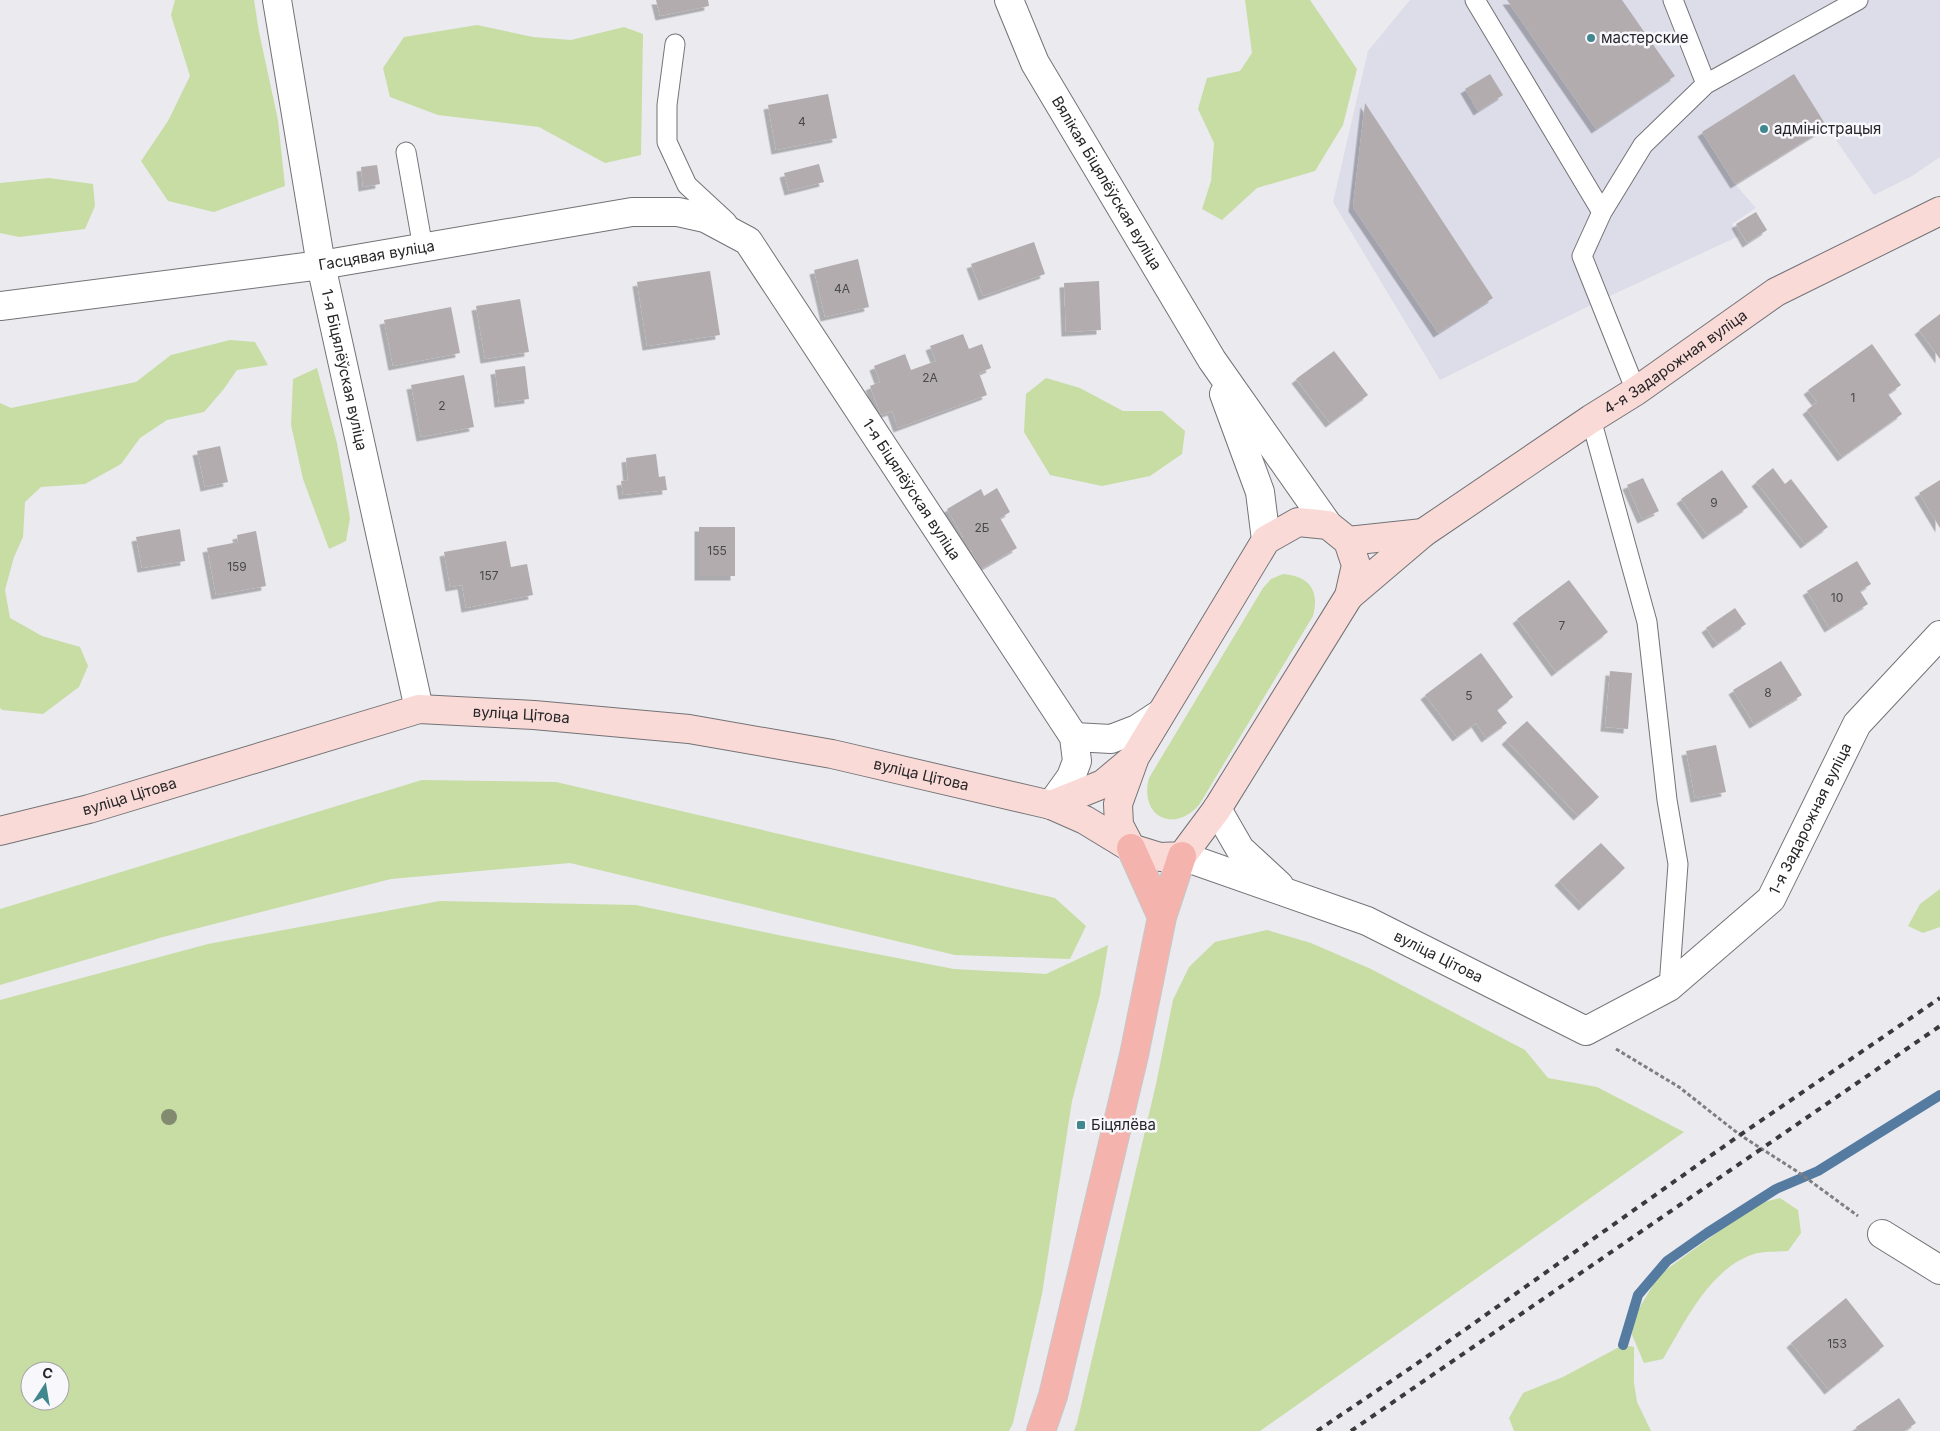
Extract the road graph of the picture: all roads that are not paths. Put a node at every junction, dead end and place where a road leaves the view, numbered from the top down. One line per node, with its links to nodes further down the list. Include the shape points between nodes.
1 (277, 0): 13 (street, 1-я Біцялёўская вуліца)
2 (1009, 0): 15 (street, Вялікая Біцялёўская вуліца, via 1035,63)
3 (1475, 0): 10 (lane)
4 (1673, 0): 7 (lane)
5 (1858, 0): 7 (lane)
6 (675, 44): 11 (lane, via 667,105 667,142 688,186)
7 (1706, 84): 10 (lane, via 1643,145)
8 (406, 152): 12 (lane)
9 (1940, 211): 16 (main road, 4-я Задарожная вуліца, via 1776,292)
10 (1602, 212): 16 (lane, via 1582,256)
11 (748, 241): 12 (street, Гасцявая вуліца, via 705,218 678,212 632,212); 25 (street, 1-я Біцялёўская вуліца)
12 (423, 248): 13 (street, Гасцявая вуліца)
13 (321, 265): 14 (street, Гасцявая вуліца); 23 (street, 1-я Біцялёўская вуліца)
14 (0, 306)
15 (1212, 360): 18 (street, Вялікая Біцялёўская вуліца); 20 (street, Вялікая Біцялёўская вуліца, via 1260,492)
16 (1636, 391): 17 (main road, 4-я Задарожная вуліца)
17 (1591, 419): 19 (main road, 4-я Задарожная вуліца); 34 (lane, via 1648,622 1666,800 1678,864)
18 (1338, 533): 19 (main road, 4-я Задарожная вуліца); 20 (main road, 4-я Задарожная вуліца, via 1298,522); 21 (main road, via 1356,565)
19 (1424, 533): 21 (main road, 4-я Задарожная вуліца)
20 (1266, 540): 24 (main road)
21 (1349, 596): 28 (main road)
22 (1940, 635): 34 (street, 1-я Задарожная вуліца, via 1857,724 1771,899)
23 (419, 710): 27 (main road, вуліца Цітова, via 534,715 689,729 832,754); 29 (main road, вуліца Цітова, via 89,809)
24 (1160, 714): 25 (street, via 1137,729 1110,739); 26 (main road)
25 (1074, 738): 27 (street, 1-я Біцялёўская вуліца, via 1077,761 1071,777)
26 (1135, 757): 27 (main road, via 1103,784); 30 (main road, via 1118,804 1119,825)
27 (1051, 805): 30 (main road, вуліца Цітова, via 1085,820)
28 (1217, 810): 31 (main road); 32 (street, вуліца Цітова, via 1240,849)
29 (0, 831)
30 (1131, 848): 31 (main road, вуліца Цітова, via 1160,857); 33 (main road)
31 (1182, 856): 32 (street, вуліца Цітова); 33 (main road)
32 (1288, 892): 35 (street, вуліца Цітова, via 1367,921)
33 (1162, 917): 38 (main road, via 1134,1055 1054,1396)
34 (1669, 988): 35 (street, 1-я Задарожная вуліца)
35 (1586, 1031)
36 (1882, 1234): 37 (street)
37 (1940, 1270)
38 (1041, 1431)

